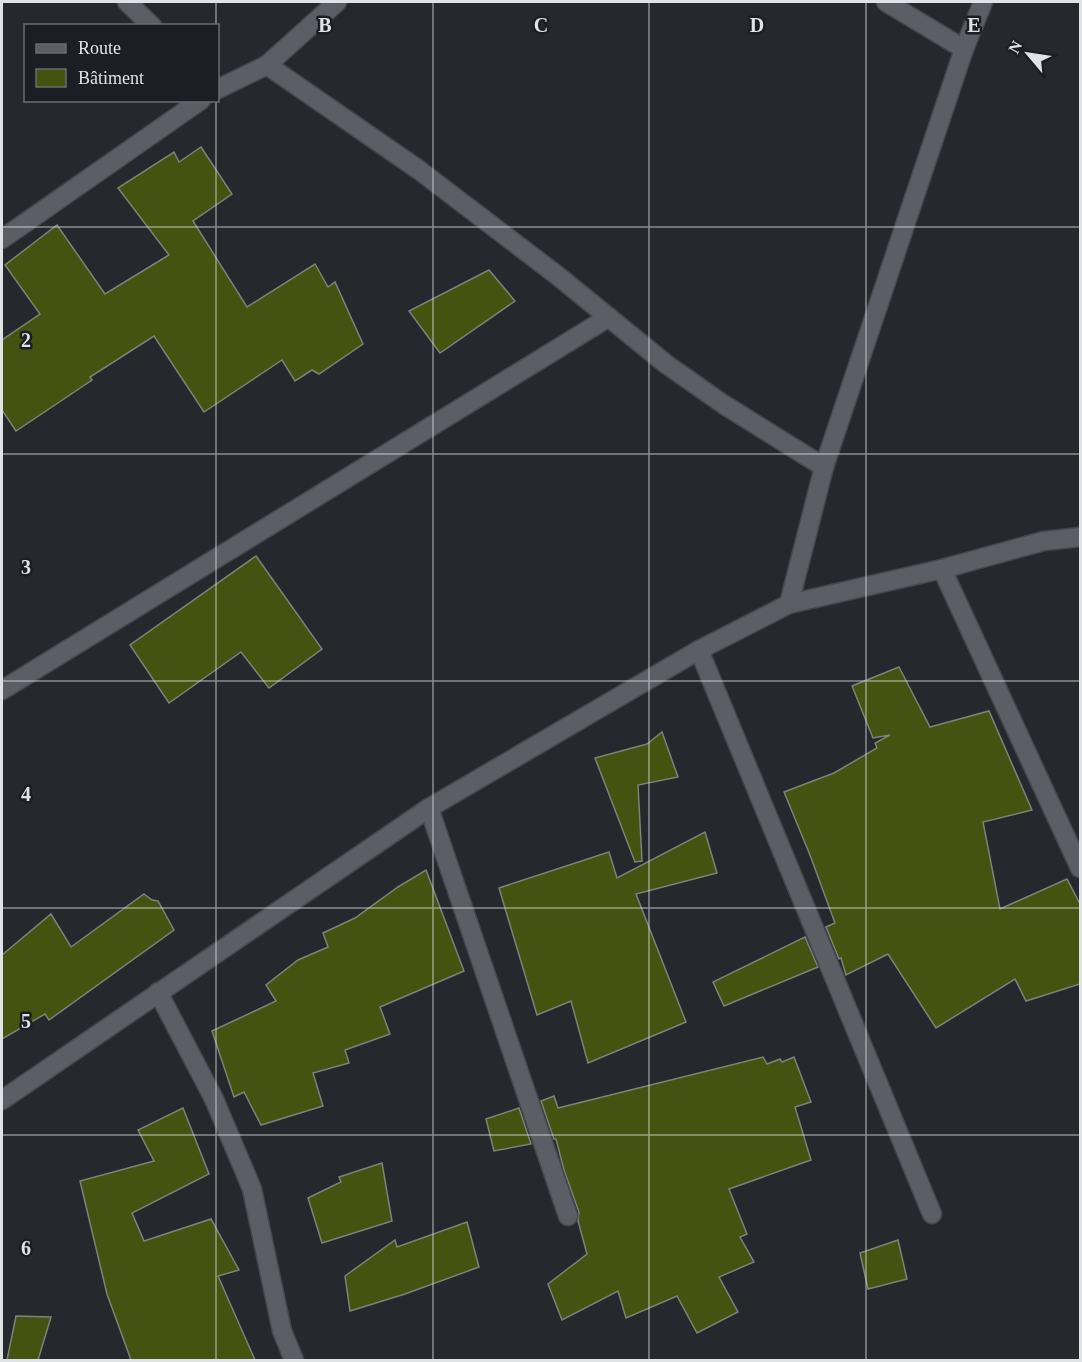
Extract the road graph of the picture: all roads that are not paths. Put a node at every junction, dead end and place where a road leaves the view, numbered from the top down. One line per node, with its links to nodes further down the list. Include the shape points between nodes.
1 (127, 2): 5 (street)
2 (338, 2): 7 (street)
3 (885, 2): 6 (street)
4 (983, 2): 6 (street)
5 (150, 24)
6 (964, 49): 12 (street)
7 (267, 65): 8 (street); 11 (street, via 419,170)
8 (219, 88)
9 (198, 102): 10 (street)
10 (2, 239)
11 (609, 317): 12 (street, via 723,404); 17 (street)
12 (824, 467): 15 (street)
13 (1080, 537): 14 (street, via 1044,542)
14 (942, 569): 15 (street); 19 (street)
15 (789, 604): 16 (street)
16 (699, 650): 18 (street); 22 (street)
17 (2, 690)
18 (429, 808): 20 (street); 23 (street)
19 (1080, 868)
20 (158, 992): 21 (street); 24 (street, via 214,1099 252,1189 282,1331)
21 (2, 1100)
22 (932, 1214)
23 (568, 1216)
24 (294, 1360)

